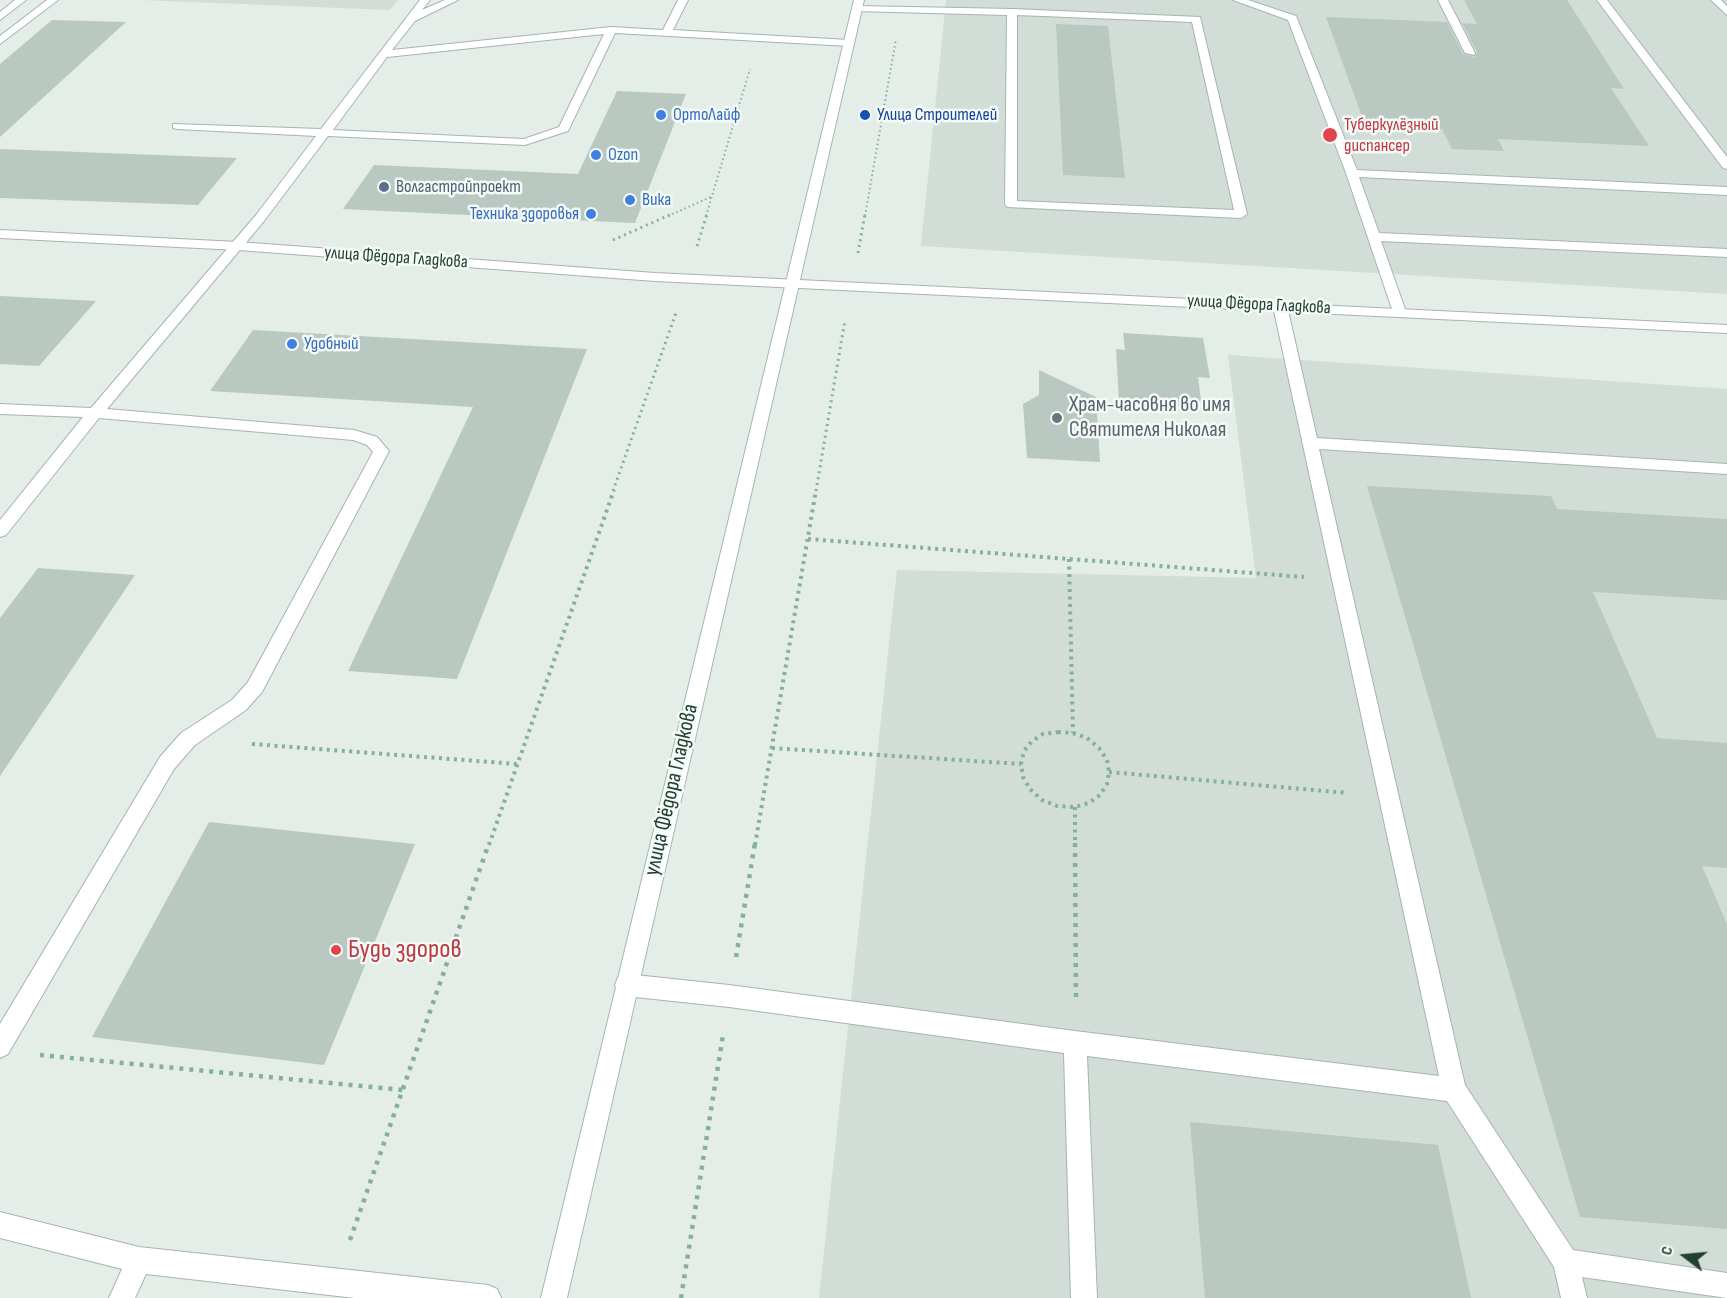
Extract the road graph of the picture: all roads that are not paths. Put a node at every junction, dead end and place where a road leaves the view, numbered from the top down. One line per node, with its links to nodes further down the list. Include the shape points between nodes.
1 (21, 0): 13 (street)
2 (52, 0): 17 (street)
3 (425, 0): 14 (street)
4 (453, 0): 14 (street)
5 (683, 0): 16 (street)
6 (1238, 0): 24 (street, via 1293,18)
7 (1443, 0): 19 (street)
8 (1602, 0): 23 (street)
9 (1716, 0): 12 (street)
10 (858, 5): 11 (street, via 901,10); 18 (street, улица Фёдора Гладкова)
11 (1012, 12): 11 (street, via 1011,204 1241,214 1196,19)
12 (1727, 12)
13 (0, 17)
14 (411, 19): 20 (street)
15 (611, 30): 16 (street); 20 (street); 22 (street, via 564,129 525,142)
16 (667, 33): 18 (street)
17 (0, 41)
18 (849, 43): 30 (street, улица Фёдора Гладкова)
19 (1470, 53)
20 (384, 54): 22 (street)
21 (177, 126): 22 (street)
22 (324, 133): 28 (street)
23 (1727, 165)
24 (1352, 173): 25 (street); 27 (street)
25 (1727, 191)
26 (0, 234): 28 (street, улица Фёдора Гладкова)
27 (1374, 237): 29 (street); 32 (street)
28 (238, 246): 30 (street, улица Фёдора Гладкова); 35 (street)
29 (1727, 253)
30 (791, 283): 31 (street, улица Фёдора Гладкова); 39 (street, улица Фёдора Гладкова)
31 (1280, 306): 32 (street, улица Фёдора Гладкова); 36 (street)
32 (1400, 312): 33 (street, улица Фёдора Гладкова)
33 (1727, 329)
34 (0, 409): 35 (street)
35 (95, 413): 38 (street); 41 (street, via 354,435 372,441 381,451 255,687 238,705 188,739 167,763)
36 (1310, 443): 37 (street); 42 (street)
37 (1727, 469)
38 (0, 531)
39 (626, 985): 40 (street); 49 (street, улица Фёдора Гладкова)
40 (1076, 1043): 42 (street); 50 (street)
41 (0, 1046)
42 (1454, 1090): 45 (street)
43 (0, 1225): 44 (street)
44 (139, 1260): 47 (street); 48 (street)
45 (1566, 1262): 46 (street); 51 (street)
46 (1727, 1286)
47 (122, 1298)
48 (488, 1298)
49 (554, 1298)
50 (1084, 1298)
51 (1574, 1298)

